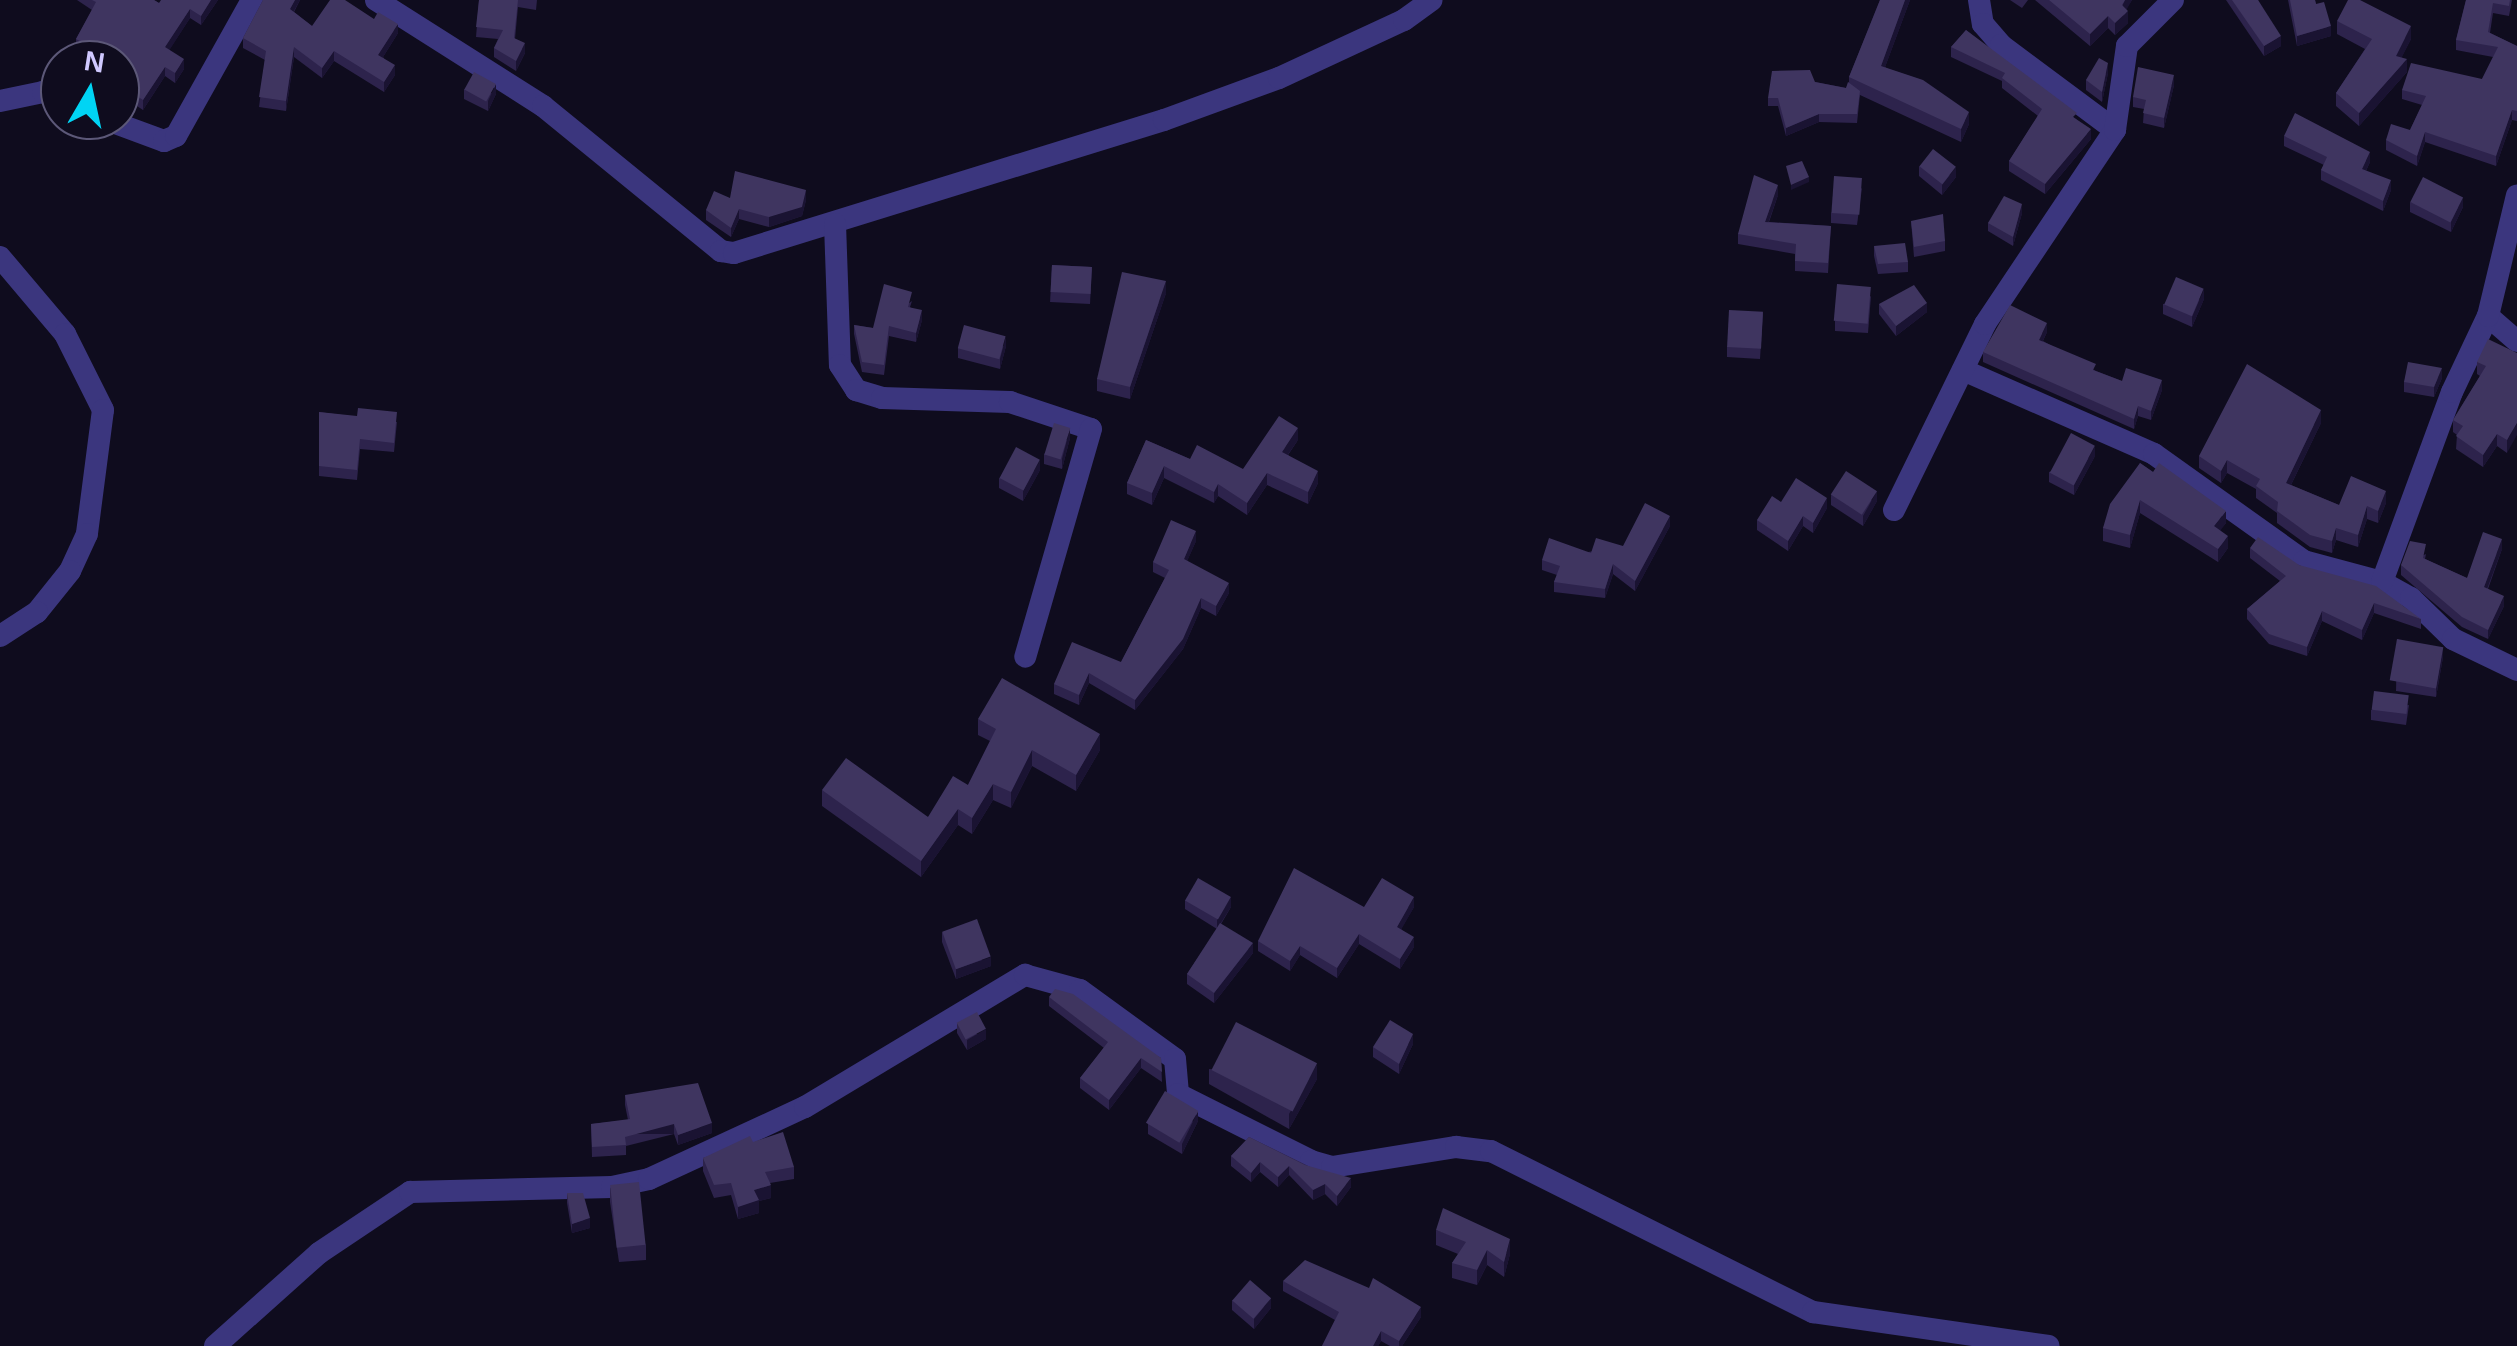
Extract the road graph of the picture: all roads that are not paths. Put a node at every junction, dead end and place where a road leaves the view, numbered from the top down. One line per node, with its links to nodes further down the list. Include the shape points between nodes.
1 (252, 0): 9 (street, via 176,136 164,140)
2 (376, 0): 11 (street, via 543,106 721,251 748,251)
3 (1432, 0): 11 (street, via 1404,20 1279,78)
4 (1979, 0): 8 (street, via 1983,24 2002,45)
5 (2173, 0): 8 (street, via 2128,46)
6 (40, 93): 7 (street)
7 (0, 100)
8 (2115, 130): 15 (street, via 1990,315)
9 (140, 132)
10 (2517, 196): 13 (street)
11 (834, 224): 19 (street, via 840,365 856,390 882,398 1010,402 1091,429)
12 (0, 257): 18 (street, via 65,334 104,410 87,534 70,571 36,612)
13 (2488, 316): 14 (street); 17 (street, via 2452,392)
14 (2517, 341)
15 (1963, 370): 16 (street); 17 (street, via 2154,454 2314,566)
16 (1894, 510)
17 (2382, 582): 20 (street, via 2411,598 2454,640)
18 (0, 636)
19 (1025, 657)
20 (2517, 670)
21 (215, 1346): 22 (street, via 318,1252 410,1192 612,1187 649,1179 805,1107 1024,976 1080,990 1176,1059 1178,1094 1311,1161 1332,1167 1456,1147 1491,1151 1813,1312)
22 (2049, 1346)

